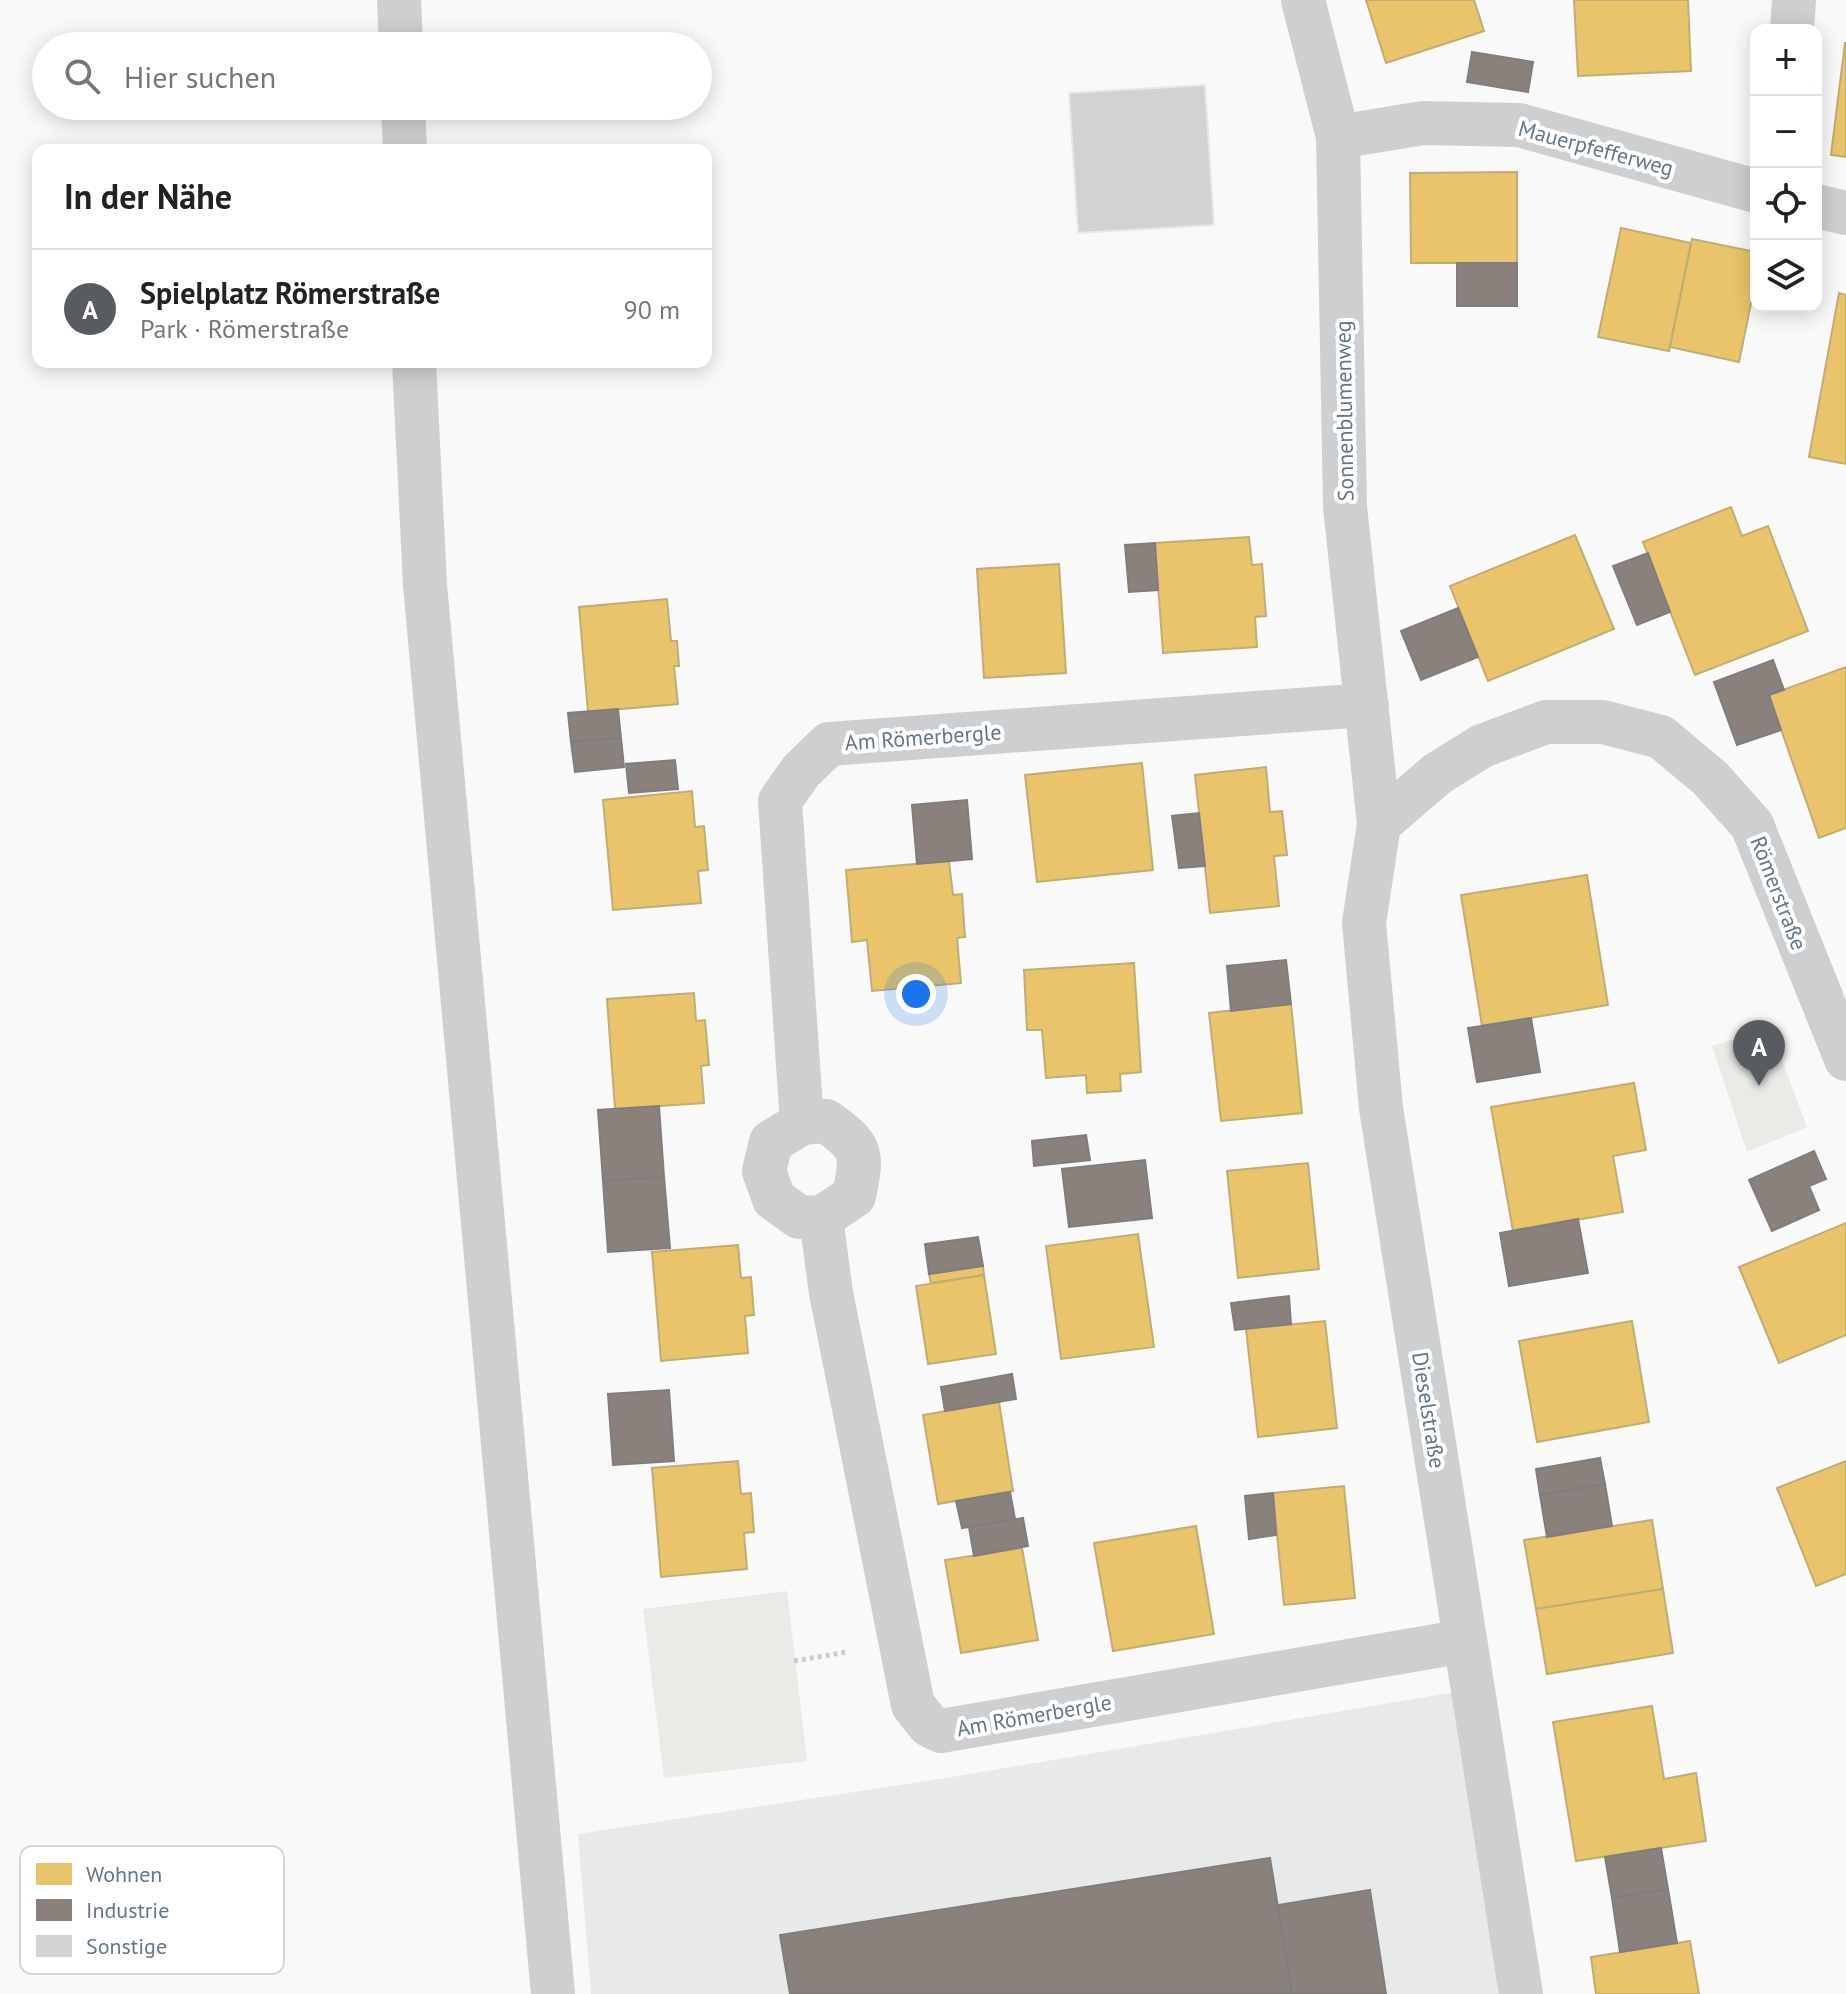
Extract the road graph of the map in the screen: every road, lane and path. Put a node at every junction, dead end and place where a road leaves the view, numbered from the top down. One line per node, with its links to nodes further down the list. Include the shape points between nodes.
1 (399, 0): 5 (street)
2 (1303, 0): 7 (street, Sonnenblumenweg)
3 (1794, 0): 4 (street)
4 (1792, 24)
5 (400, 32)
6 (404, 120): 8 (street)
7 (1338, 137): 9 (street, Mauerpfefferweg, via 1423,123 1519,125); 13 (street, Sonnenblumenweg, via 1345,507)
8 (405, 144)
9 (1750, 189)
10 (1822, 207): 11 (street)
11 (1846, 213)
12 (414, 368): 19 (street, via 425,585)
13 (1367, 705): 14 (street, Sonnenblumenweg); 16 (street, Am Römerbergle, via 829,744 780,801)
14 (1379, 824): 15 (street, Römerstraße, via 1437,774 1482,746 1546,722 1603,722 1661,737 1710,778 1752,825); 18 (street, Dieselstraße, via 1364,923 1381,1108)
15 (1846, 1059)
16 (802, 1123): 17 (street, via 771,1142 764,1171 774,1199 799,1217); 17 (street, via 826,1121 851,1139 861,1162 854,1196)
17 (821, 1218): 18 (street, Am Römerbergle, via 831,1293 913,1705 929,1725 941,1731)
18 (1465, 1641): 20 (street, Dieselstraße)
19 (553, 1994)
20 (1521, 1994)

